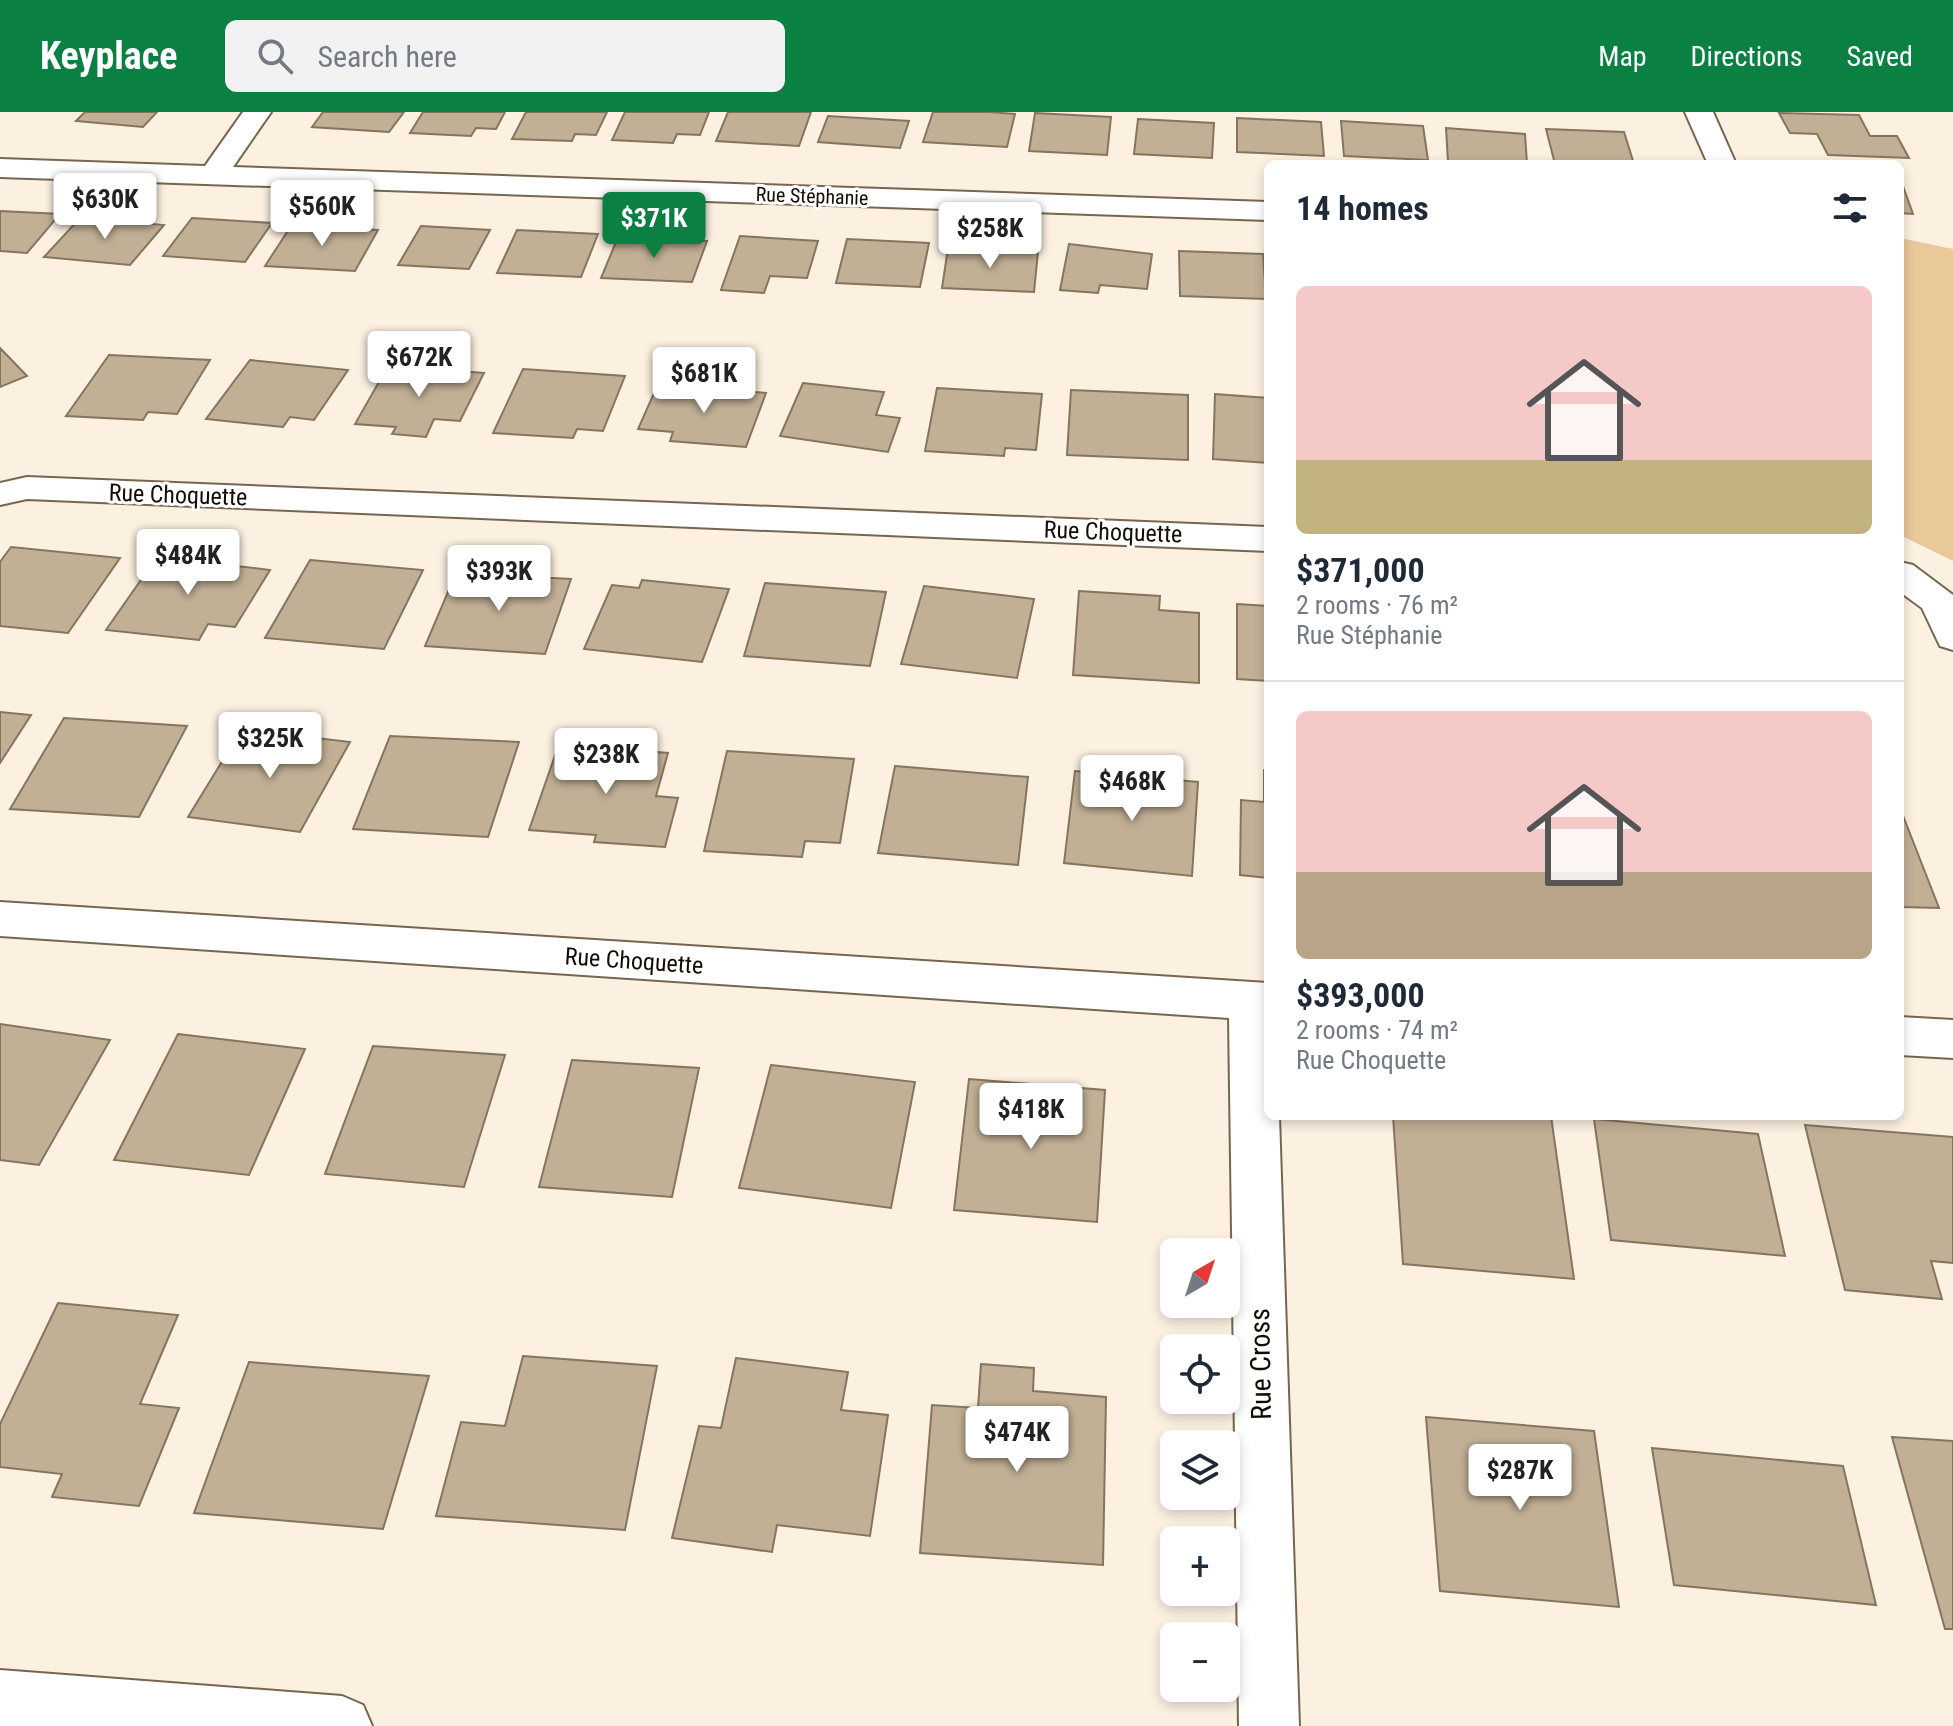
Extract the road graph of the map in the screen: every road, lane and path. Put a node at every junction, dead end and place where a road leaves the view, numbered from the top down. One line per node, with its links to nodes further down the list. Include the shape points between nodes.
1 (257, 112): 5 (street)
2 (1699, 112): 3 (street)
3 (1720, 160)
4 (0, 168): 5 (street, Rue Stéphanie)
5 (213, 176): 6 (street, Rue Stéphanie)
6 (1264, 211)
7 (0, 494): 8 (street, Rue Choquette, via 27,488)
8 (1264, 539)
9 (1904, 577): 10 (street, via 1938,601)
10 (1953, 637)
11 (0, 919): 12 (street, Rue Choquette)
12 (1260, 1002): 17 (street, Rue Cross)
13 (1904, 1036): 14 (street)
14 (1953, 1039)
15 (0, 1700): 16 (street)
16 (342, 1726)
17 (1269, 1726)

